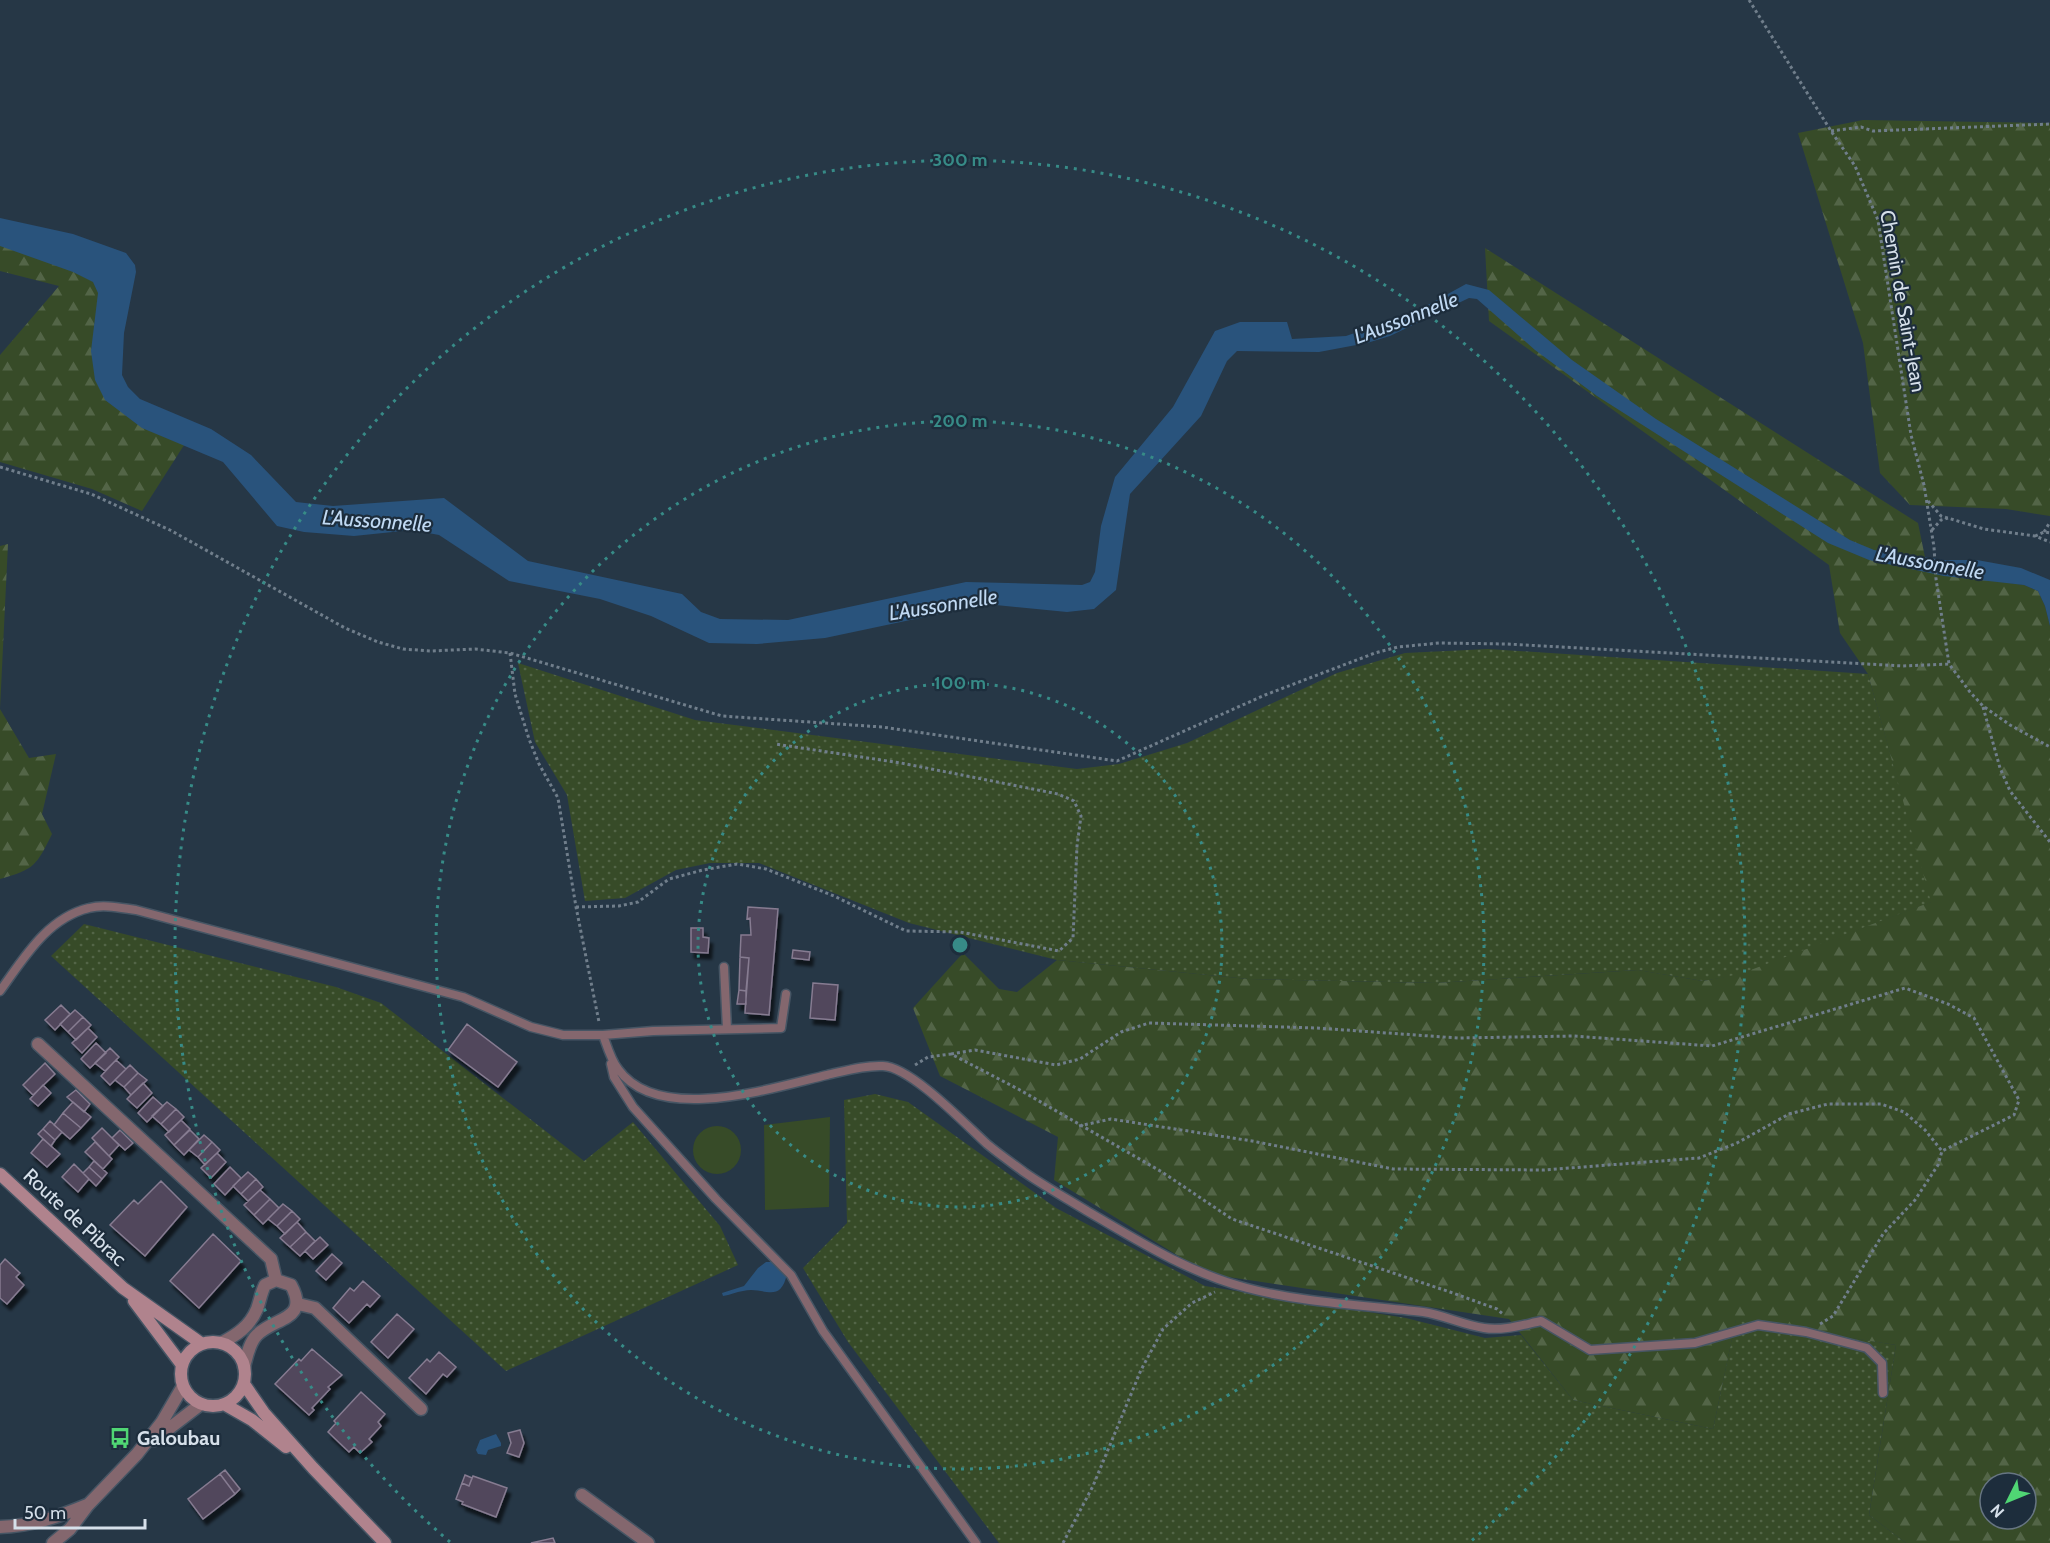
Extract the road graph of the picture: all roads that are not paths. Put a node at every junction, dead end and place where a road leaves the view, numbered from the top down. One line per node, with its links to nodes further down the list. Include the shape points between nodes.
1 (724, 967): 4 (lane)
2 (0, 991): 5 (lane, via 36,942 66,917 90,907 110,906 463,997 531,1027 564,1035)
3 (786, 994): 4 (lane, via 782,1028)
4 (727, 1029): 5 (lane)
5 (603, 1035): 17 (lane, via 618,1069 634,1084 673,1098 720,1098 866,1066 887,1066 925,1088 1026,1173 1142,1244 1198,1272 1233,1284 1294,1298 1431,1313 1482,1328 1499,1329 1540,1321 1590,1350 1695,1343 1758,1325 1806,1332 1867,1348 1882,1363); 29 (lane, via 614,1077 633,1107 791,1275 823,1331)
6 (38, 1044): 8 (street, via 271,1259)
7 (0, 1174): 9 (main road, Route de Pibrac)
8 (276, 1280): 10 (street, via 291,1285); 11 (street, via 265,1285 257,1309 245,1327)
9 (123, 1288): 12 (main road, Route de Pibrac); 13 (main road, Route de Pibrac)
10 (298, 1304): 14 (street, via 285,1319 255,1337); 20 (street, via 315,1308)
11 (221, 1343): 12 (main road); 14 (main road, via 236,1352)
12 (202, 1344): 13 (main road, via 186,1356)
13 (182, 1365): 16 (main road)
14 (244, 1367): 15 (main road)
15 (244, 1384): 19 (main road); 22 (main road)
16 (183, 1386): 18 (main road); 21 (street)
17 (1883, 1393)
18 (201, 1404): 19 (main road); 21 (street)
19 (224, 1404): 22 (main road, via 252,1420)
20 (421, 1409)
21 (137, 1454): 24 (street)
22 (313, 1468): 27 (main road)
23 (582, 1495): 28 (street)
24 (88, 1505): 25 (street, via 50,1520); 26 (street, via 70,1529)
25 (0, 1527)
26 (53, 1543)
27 (385, 1543)
28 (648, 1543)
29 (976, 1543)

